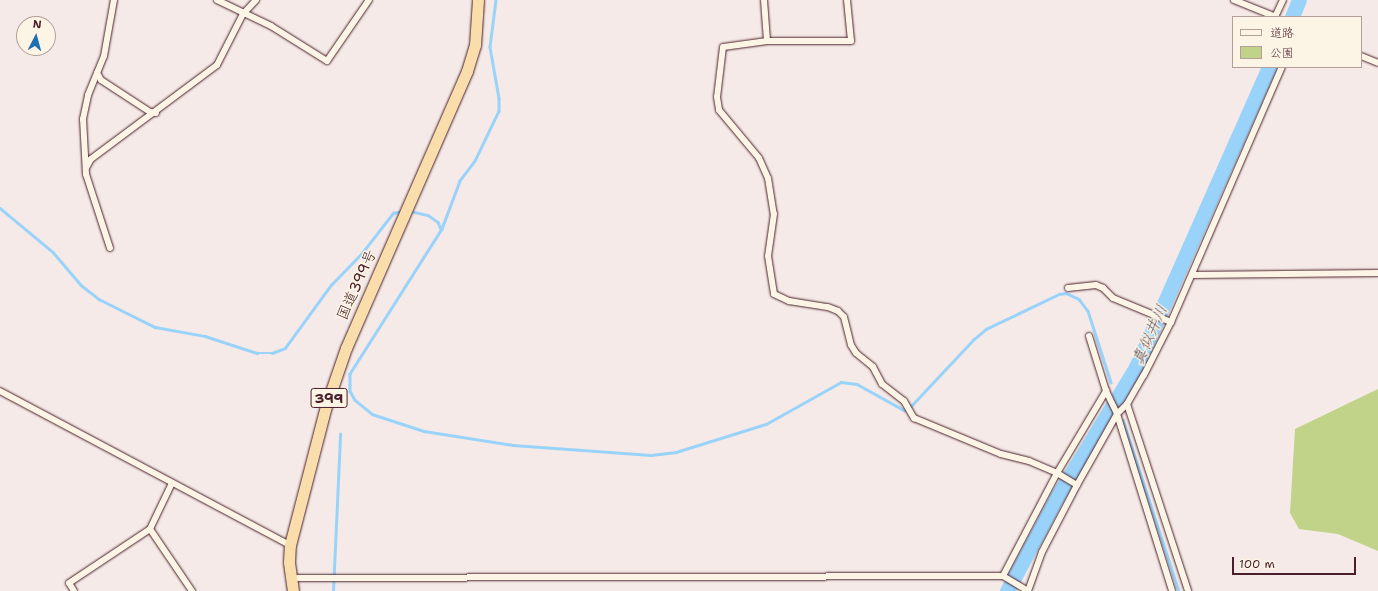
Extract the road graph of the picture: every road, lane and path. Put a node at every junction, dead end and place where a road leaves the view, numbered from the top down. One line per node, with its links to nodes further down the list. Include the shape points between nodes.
1 (114, 0): 17 (street, via 104,56)
2 (216, 0): 10 (street)
3 (256, 0): 10 (street)
4 (369, 0): 10 (street, via 327,61 271,26)
5 (478, 0): 34 (highway, 国道399号 / 399, via 475,45 467,71 346,348 326,406)
6 (764, 0): 13 (street)
7 (847, 0): 13 (street, via 851,41)
8 (1234, 0): 11 (street)
9 (1283, 0): 12 (street)
10 (243, 14): 18 (street, via 221,60)
11 (1273, 16)
12 (1275, 16)
13 (767, 41): 30 (street, via 723,47 717,97 719,110 759,158 768,178 774,214 768,256 774,294 789,302 828,307 838,311 844,318 851,345 856,353 873,367 882,384 906,405 910,414 1001,454 1029,461)
14 (1362, 56): 15 (street)
15 (1378, 63)
16 (1282, 68): 22 (street)
17 (97, 73): 18 (street, via 101,80 150,112); 19 (street, via 84,107)
18 (156, 113): 19 (street, via 92,159)
19 (86, 168): 20 (street)
20 (110, 248)
21 (1378, 273): 22 (street)
22 (1192, 275): 24 (street)
23 (1068, 288): 24 (street, via 1096,284 1113,298)
24 (1169, 321): 28 (street)
25 (1089, 336): 27 (street)
26 (0, 391): 31 (street)
27 (1106, 393): 29 (street); 30 (street)
28 (1127, 404): 29 (street); 42 (street)
29 (1117, 413): 32 (street); 41 (street)
30 (1058, 474): 32 (street); 35 (street)
31 (172, 483): 33 (street); 34 (street)
32 (1076, 484): 37 (street, via 1042,552)
33 (150, 529): 38 (street, via 68,584); 39 (street)
34 (290, 545): 36 (highway, 国道399号 / 399)
35 (1005, 577): 36 (street); 37 (street)
36 (290, 578): 40 (highway, 国道399号 / 399)
37 (1027, 590)
38 (74, 591)
39 (192, 591)
40 (293, 591)
41 (1172, 591)
42 (1188, 591)

